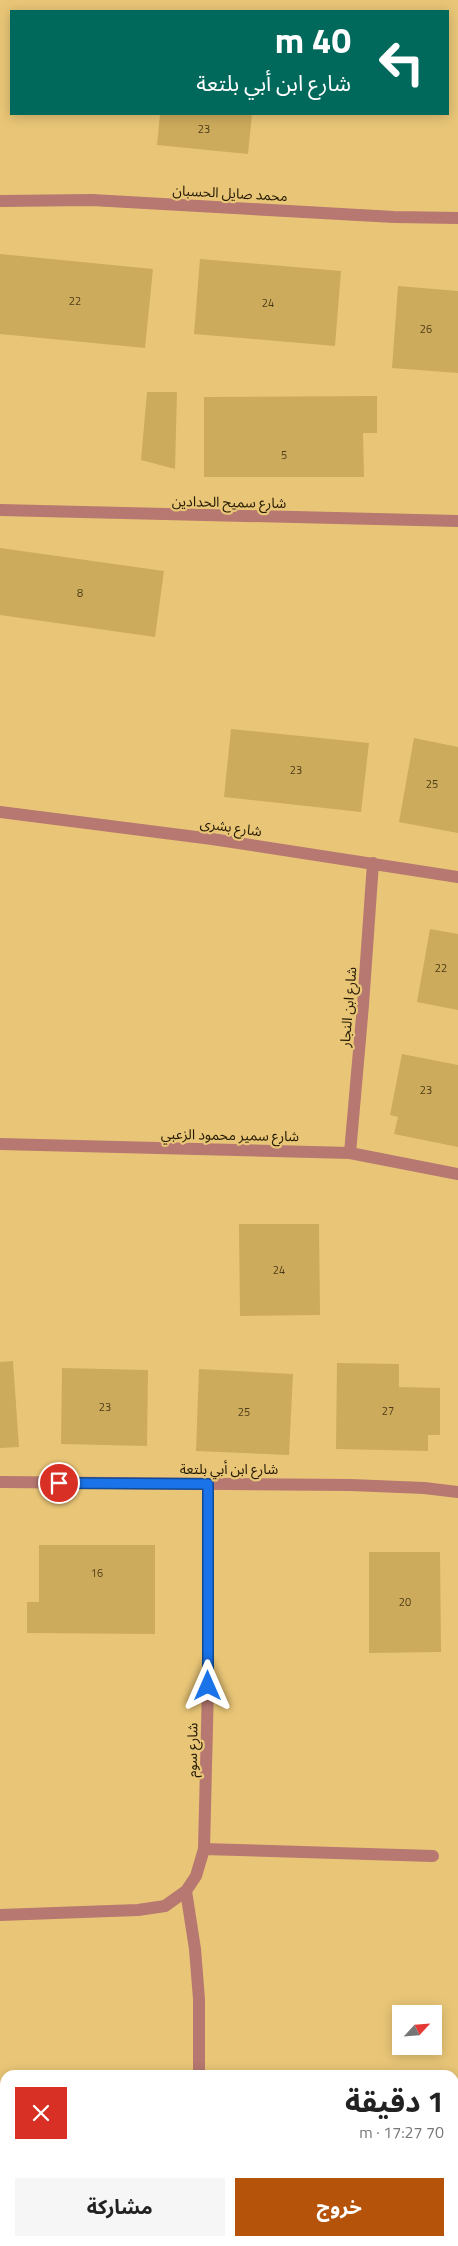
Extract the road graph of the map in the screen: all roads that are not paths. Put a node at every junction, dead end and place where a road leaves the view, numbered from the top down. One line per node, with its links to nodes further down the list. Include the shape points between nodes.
1 (0, 201): 2 (street, محمد صايل الحسبان, via 92,200)
2 (458, 218)
3 (0, 510): 4 (street, شارع سميح الحدادين)
4 (458, 522)
5 (0, 812): 6 (street, شارع بشرى)
6 (373, 862): 7 (street, شارع بشرى); 9 (street, شارع ابن النجار)
7 (458, 877)
8 (0, 1144): 9 (street, شارع سمير محمود الزعبي)
9 (350, 1153): 10 (street, شارع سمير محمود الزعبي)
10 (458, 1174)
11 (0, 1482): 12 (street, شارع ابن أبي بلتعة)
12 (208, 1484): 13 (street, شارع ابن أبي بلتعة, via 350,1485); 14 (street, شارع سوم)
13 (458, 1492)
14 (204, 1849): 15 (street); 16 (street, شارع سوم, via 196,1876)
15 (433, 1856)
16 (186, 1891): 17 (street, شارع سوم, via 165,1906 138,1910); 18 (street, via 196,1957)
17 (0, 1915)
18 (199, 2070)

